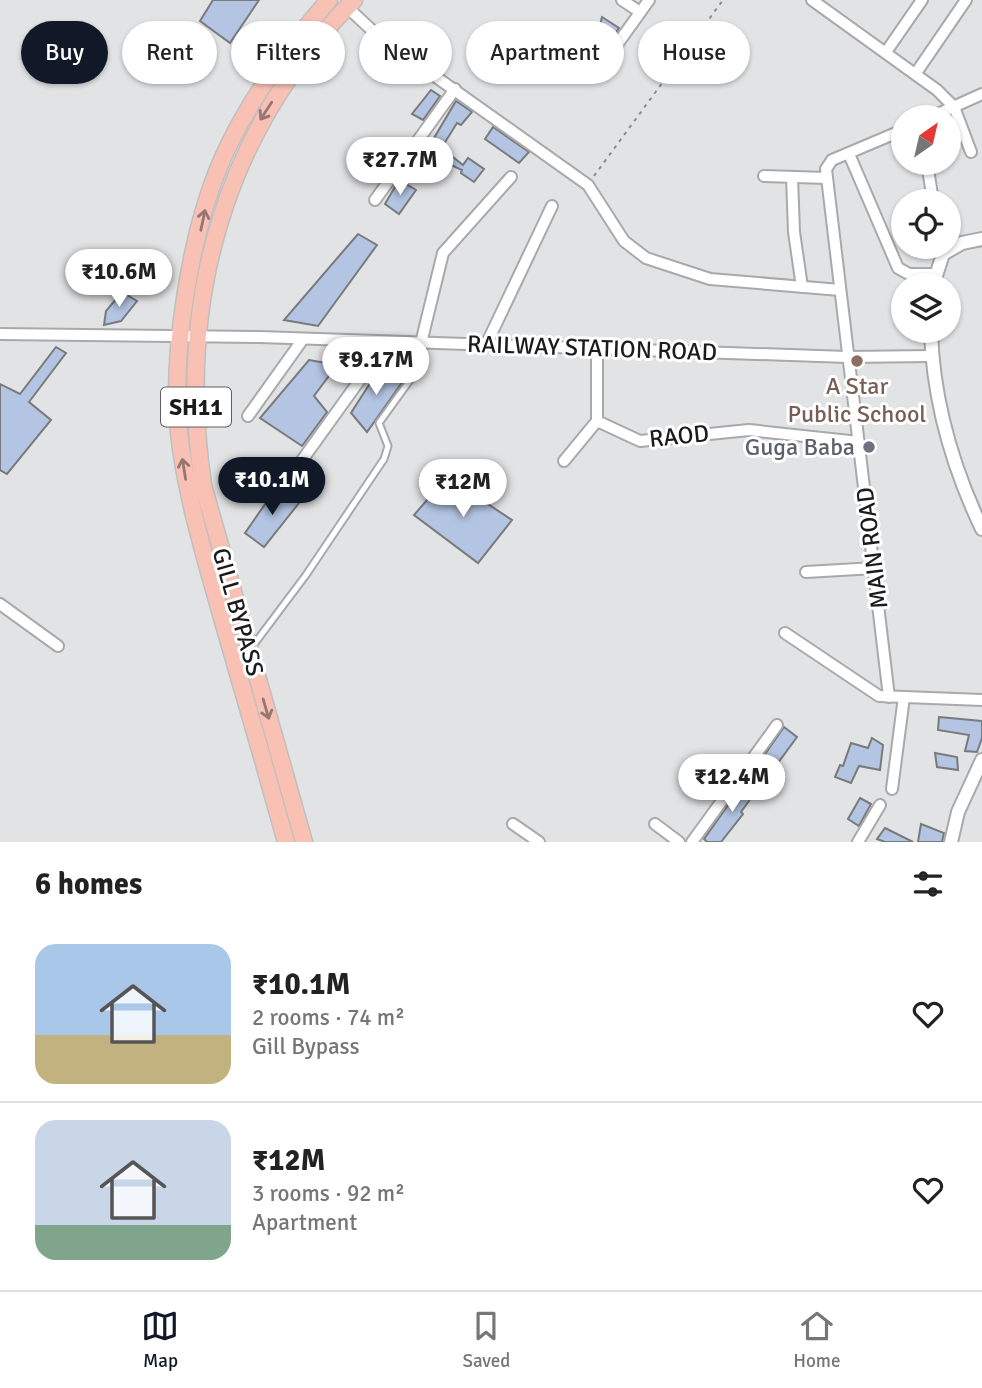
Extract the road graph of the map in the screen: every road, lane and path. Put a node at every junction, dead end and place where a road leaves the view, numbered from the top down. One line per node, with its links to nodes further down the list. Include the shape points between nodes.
1 (329, 0): 34 (main road, GILL BYPASS / SH11, one-way to 1, via 189,283 205,206 221,162 267,82)
2 (622, 0): 9 (street)
3 (649, 0): 9 (street)
4 (723, 0): 25 (path)
5 (812, 0): 11 (street)
6 (922, 0): 11 (street)
7 (965, 0): 12 (street)
8 (350, 4): 13 (street, via 377,36); 34 (main road, GILL BYPASS / SH11, one-way to 34, via 290,75 239,161)
9 (640, 12): 10 (street)
10 (624, 35)
11 (886, 52): 12 (street)
12 (916, 73): 15 (street)
13 (454, 89): 25 (street); 26 (street)
14 (982, 94): 16 (street)
15 (952, 105)
16 (958, 105)
17 (961, 126): 19 (street)
18 (891, 135): 20 (street)
19 (971, 152)
20 (849, 154): 24 (street, via 828,163); 30 (street, via 898,268)
21 (764, 176): 23 (street)
22 (511, 177): 37 (street, via 443,253)
23 (792, 177): 24 (street); 31 (street)
24 (827, 178): 32 (street, MAIN ROAD)
25 (588, 186): 31 (street, via 624,241 646,258 710,279)
26 (375, 200)
27 (552, 206): 39 (street)
28 (982, 239): 29 (street)
29 (961, 243)
30 (905, 273)
31 (802, 287): 32 (street)
32 (840, 290): 42 (street, MAIN ROAD)
33 (0, 334): 34 (street, RAILWAY STATION ROAD)
34 (189, 336): 35 (street, RAILWAY STATION ROAD); 54 (main road, GILL BYPASS / SH11, via 203,485); 64 (main road, GILL BYPASS / SH11, one-way to 34, via 187,487 178,382)
35 (303, 339): 36 (street, RAILWAY STATION ROAD); 43 (street)
36 (387, 342): 37 (street, RAILWAY STATION ROAD); 47 (street)
37 (417, 343): 39 (street, RAILWAY STATION ROAD); 54 (lane, via 413,376 379,422 388,446 384,459)
38 (931, 343): 41 (street)
39 (486, 345): 40 (street, RAILWAY STATION ROAD)
40 (597, 348): 42 (street, RAILWAY STATION ROAD); 44 (street)
41 (932, 356): 42 (street, RAILWAY STATION ROAD); 48 (street, via 954,465)
42 (847, 357): 45 (street, MAIN ROAD)
43 (248, 416)
44 (597, 421): 45 (street, RAOD, via 640,441 749,430); 46 (street)
45 (859, 442): 49 (street, MAIN ROAD)
46 (564, 461)
47 (290, 477)
48 (982, 530)
49 (875, 568): 50 (street); 55 (street, MAIN ROAD)
50 (806, 572)
51 (0, 604): 53 (street)
52 (785, 633): 55 (street, via 871,693)
53 (58, 646)
54 (249, 651): 65 (main road, GILL BYPASS / SH11, one-way to 65)
55 (889, 697): 56 (street)
56 (904, 697): 57 (street); 60 (street)
57 (982, 699)
58 (778, 725): 68 (street)
59 (982, 760): 70 (street, via 958,812)
60 (892, 789)
61 (880, 805): 69 (street)
62 (513, 824): 66 (street)
63 (655, 824): 67 (street)
64 (286, 842)
65 (304, 842)
66 (539, 842)
67 (680, 842)
68 (692, 842)
69 (858, 842)
70 (951, 842)

